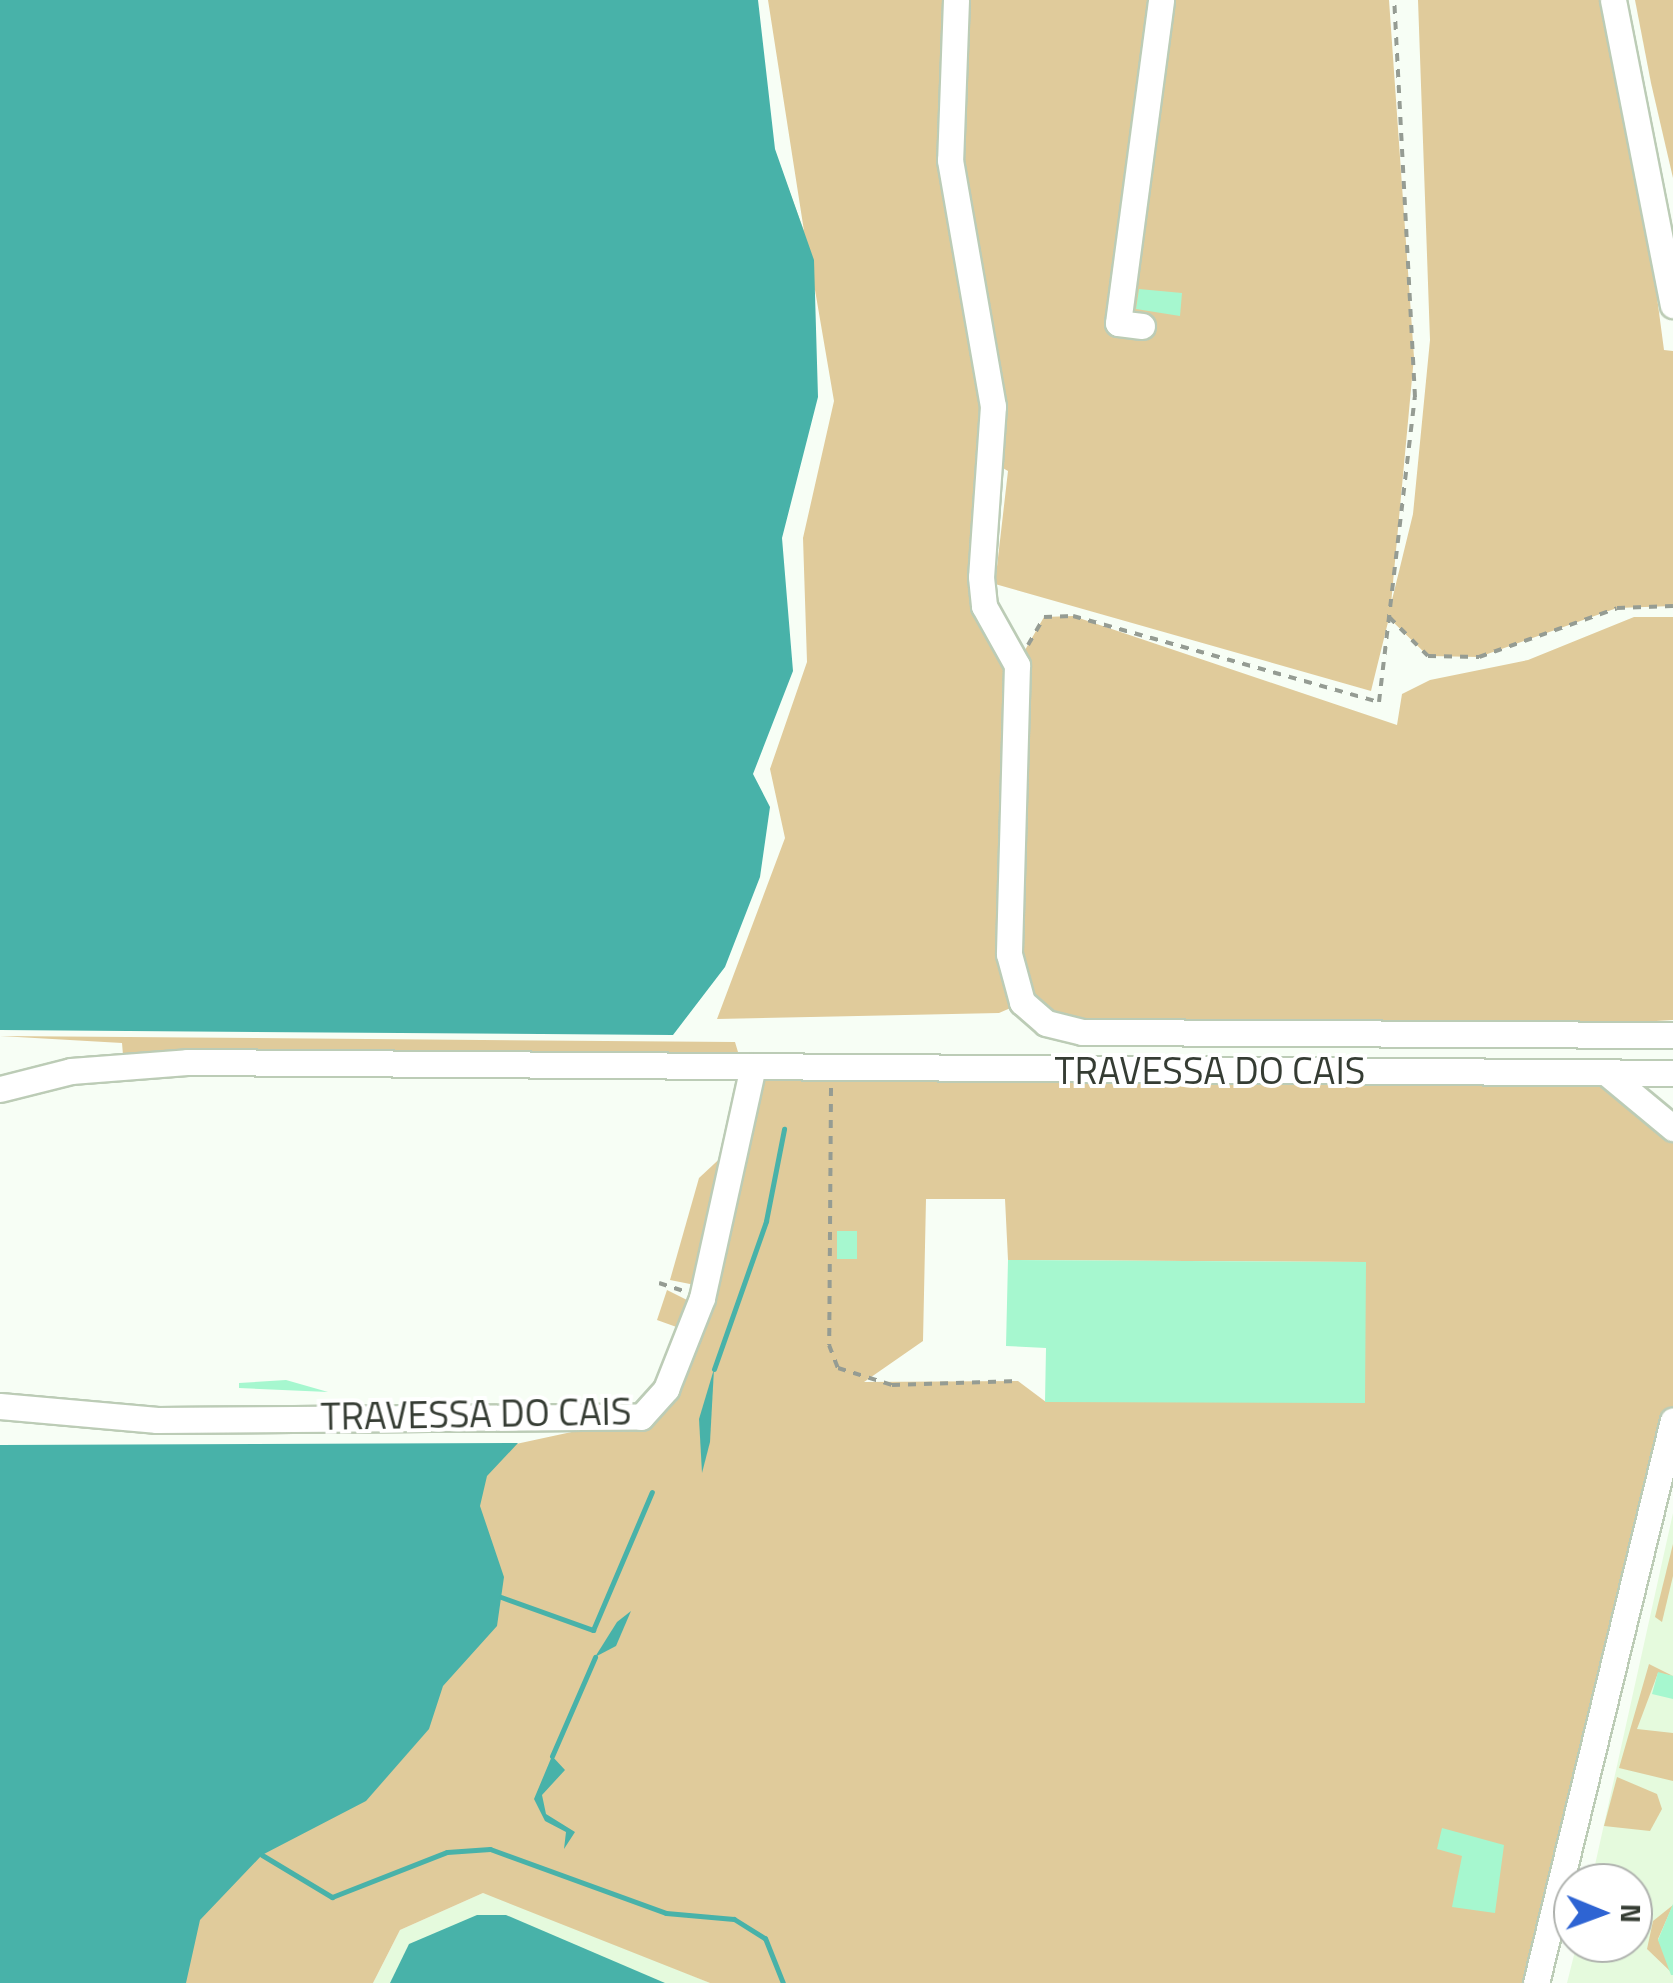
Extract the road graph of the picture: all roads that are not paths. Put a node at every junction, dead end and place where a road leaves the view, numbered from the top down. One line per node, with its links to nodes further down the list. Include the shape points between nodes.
1 (956, 0): 6 (street, via 950,160 993,406 984,606 1016,665 1009,954 1022,1002 1046,1023 1082,1032)
2 (1161, 0): 5 (street, via 1118,323)
3 (1613, 0): 4 (street)
4 (1673, 305)
5 (1142, 326)
6 (1673, 1035)
7 (133, 1063): 8 (street, TRAVESSA DO CAIS); 9 (street); 12 (street, TRAVESSA DO CAIS)
8 (753, 1067): 11 (street, TRAVESSA DO CAIS); 16 (street, TRAVESSA DO CAIS, via 702,1298 666,1388 641,1417)
9 (0, 1070)
10 (1673, 1073): 11 (street, TRAVESSA DO CAIS)
11 (1608, 1074): 13 (street)
12 (0, 1090)
13 (1673, 1128)
14 (0, 1406): 16 (street, TRAVESSA DO CAIS)
15 (0, 1418): 16 (street)
16 (79, 1418)
17 (1673, 1420): 18 (street)
18 (1536, 1983)

